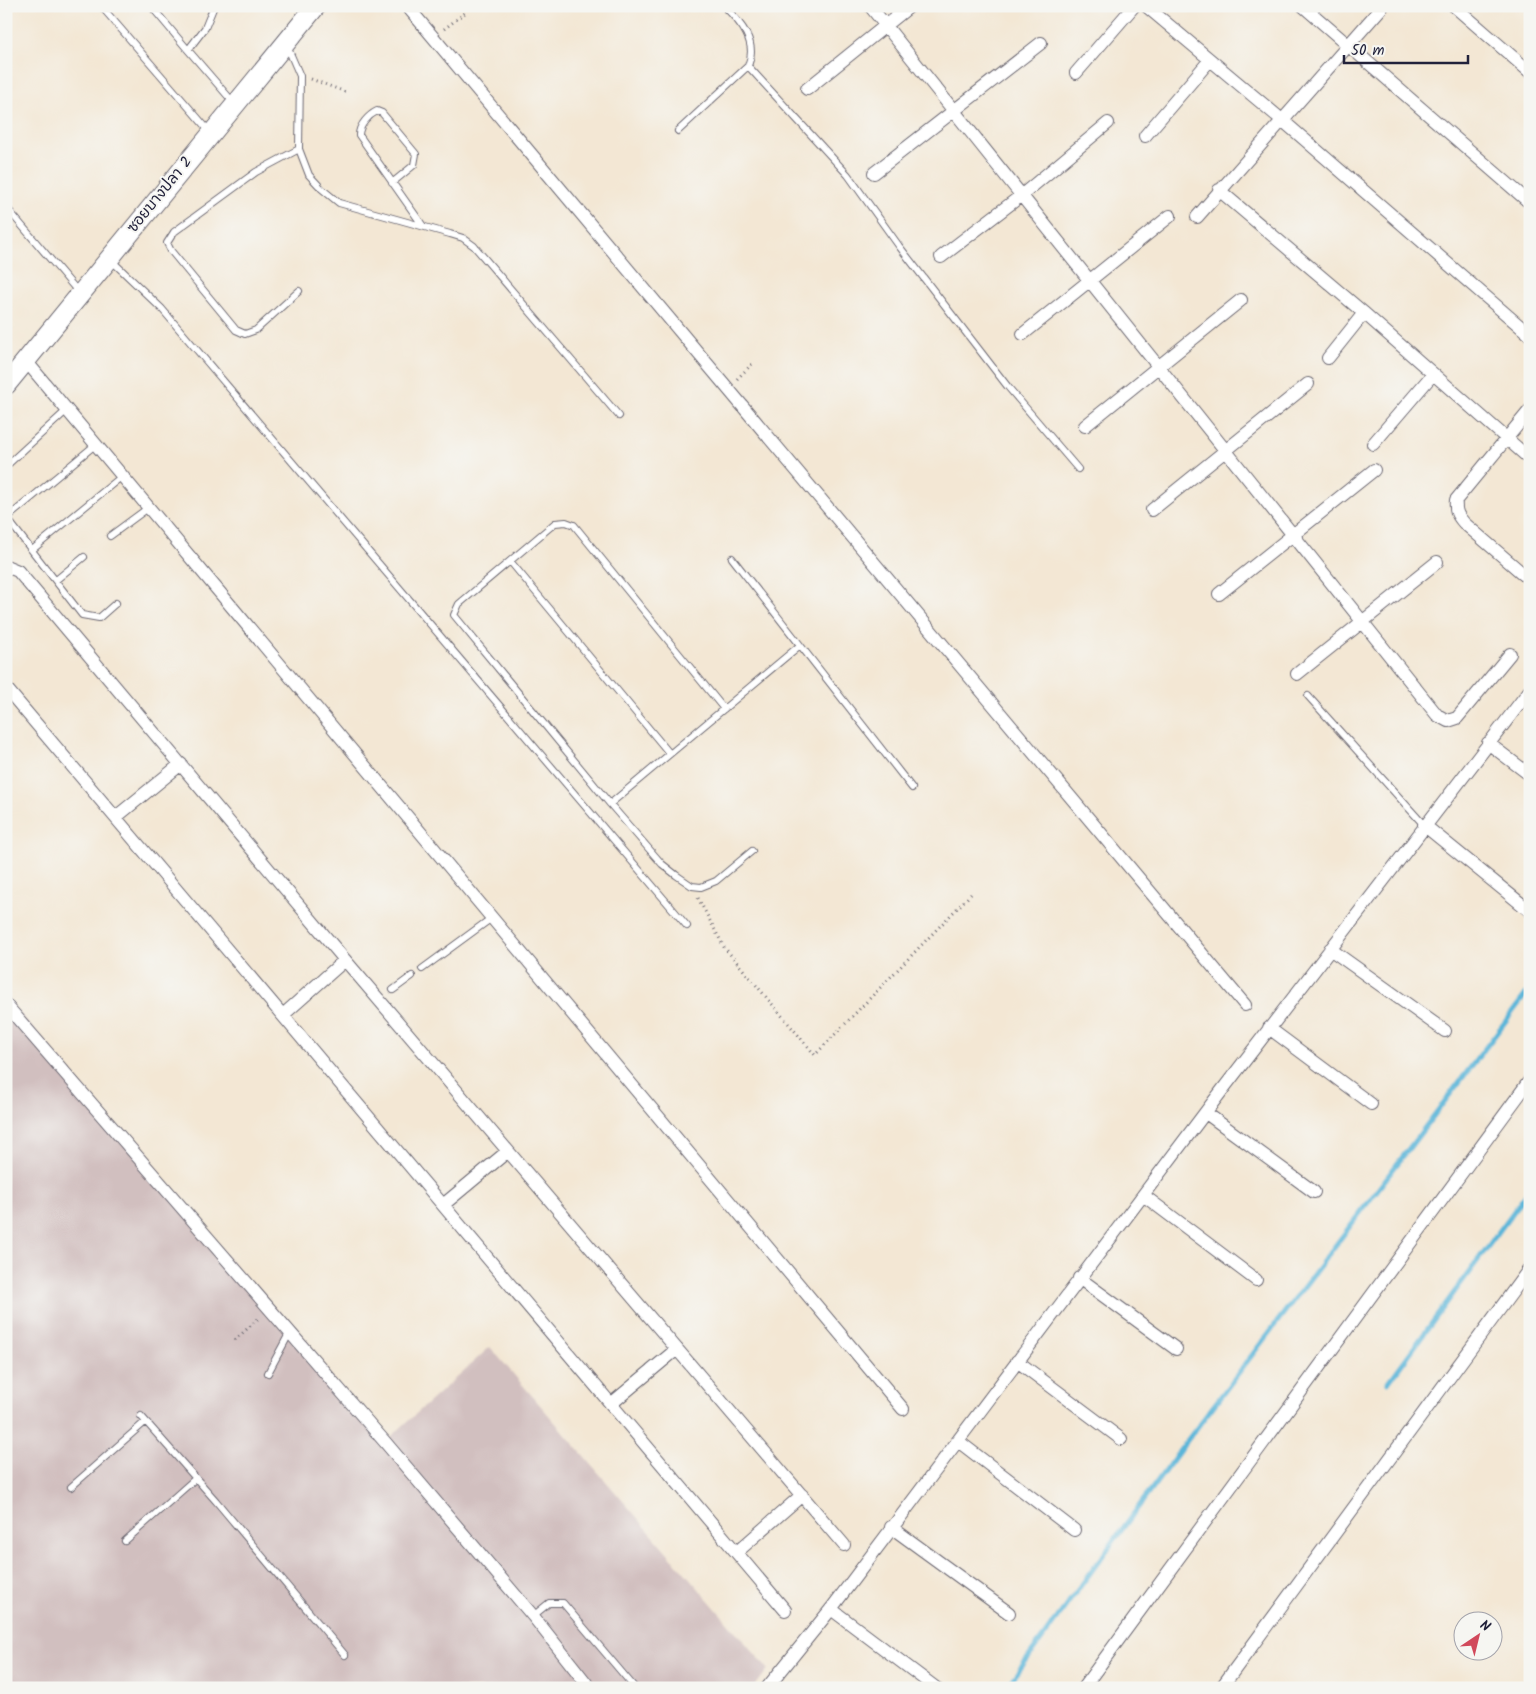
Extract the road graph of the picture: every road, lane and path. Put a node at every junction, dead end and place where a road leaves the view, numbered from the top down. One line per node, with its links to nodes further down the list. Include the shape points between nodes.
1 (100, 6): 33 (lane)
2 (151, 6): 20 (lane)
3 (214, 6): 20 (lane, via 205,28)
4 (316, 6): 17 (street, ซอยบางปลา 2)
5 (407, 6): 16 (street)
6 (724, 6): 22 (lane, via 751,42 752,56)
7 (870, 6): 15 (street)
8 (910, 6): 15 (street)
9 (1134, 6): 23 (street)
10 (1146, 6): 21 (street)
11 (1303, 6): 19 (street)
12 (1383, 6): 19 (street)
13 (1454, 6): 24 (street)
14 (465, 13): 16 (path)
15 (886, 26): 26 (street); 29 (street)
16 (433, 37): 61 (street)
17 (286, 43): 25 (lane); 28 (street, ซอยบางปลา 2)
18 (1041, 43): 29 (street)
19 (1349, 46): 30 (street); 40 (street)
20 (188, 50): 28 (lane)
21 (1210, 60): 30 (street); 34 (street)
22 (748, 66): 32 (lane); 72 (lane, via 848,175 1008,387)
23 (1076, 72)
24 (1530, 72)
25 (300, 76): 27 (path); 35 (lane)
26 (807, 89)
27 (348, 93)
28 (234, 104): 33 (street, ซอยบางปลา 2)
29 (954, 112): 36 (street); 39 (street)
30 (1282, 120): 38 (street); 53 (street)
31 (1108, 123): 39 (street)
32 (678, 131)
33 (211, 133): 46 (street, ซอยบางปลา 2)
34 (1146, 136)
35 (299, 149): 44 (lane, via 309,175 339,202); 48 (lane, via 249,177 174,232 167,243 236,330 245,334 256,330)
36 (874, 173)
37 (392, 182): 37 (lane, via 359,134 362,124 377,111 416,154 414,165); 44 (lane)
38 (1220, 190): 43 (street); 51 (street)
39 (1022, 195): 45 (street); 47 (street)
40 (1530, 203)
41 (6, 207): 49 (lane)
42 (1170, 216): 47 (street)
43 (1197, 217)
44 (423, 226): 64 (lane, via 463,238 474,246)
45 (941, 257)
46 (109, 258): 49 (street, ซอยบางปลา 2); 111 (lane, via 162,309)
47 (1089, 280): 52 (street); 57 (street)
48 (298, 291)
49 (80, 294): 55 (street, ซอยบางปลา 2)
50 (1241, 300): 57 (street)
51 (1364, 313): 54 (street); 58 (street)
52 (1023, 334)
53 (1530, 335)
54 (1328, 358)
55 (26, 361): 60 (street, ซอยบางปลา 2); 63 (street)
56 (752, 364): 61 (path)
57 (1158, 367): 65 (street); 69 (street)
58 (1433, 374): 66 (street); 67 (street)
59 (1308, 384): 69 (street)
60 (6, 385)
61 (727, 388): 118 (street)
62 (1530, 410): 66 (street)
63 (66, 411): 68 (street); 71 (lane)
64 (619, 416)
65 (1085, 426)
66 (1506, 438): 70 (street); 87 (street, via 1456,500 1456,514)
67 (1373, 444)
68 (95, 445): 74 (street); 77 (lane)
69 (1225, 450): 76 (street); 78 (street)
70 (1530, 459)
71 (6, 466)
72 (1078, 469)
73 (1374, 470): 78 (street)
74 (121, 477): 75 (street); 80 (lane)
75 (148, 508): 79 (lane); 110 (street)
76 (1152, 510)
77 (7, 517): 80 (lane)
78 (1294, 534): 88 (street); 90 (street)
79 (110, 536)
80 (32, 550): 86 (lane)
81 (84, 558): 86 (lane)
82 (732, 558): 91 (lane)
83 (510, 561): 97 (lane, via 555,523 574,525); 99 (lane); 103 (lane, via 459,604 454,615)
84 (1437, 562): 90 (street)
85 (6, 566): 100 (street, via 18,571)
86 (56, 580): 89 (lane, via 82,615 99,618)
87 (1530, 580)
88 (1219, 594)
89 (116, 603)
90 (1363, 621): 92 (street, via 1437,716 1448,721 1458,718); 93 (street)
91 (799, 646): 97 (lane); 102 (lane)
92 (1510, 654)
93 (1296, 674)
94 (6, 688): 104 (street)
95 (1530, 690): 98 (street)
96 (1308, 696): 105 (lane)
97 (724, 709): 99 (lane)
98 (1488, 744): 101 (street); 105 (street)
99 (670, 754): 103 (lane)
100 (180, 764): 104 (street); 113 (street)
101 (1530, 775)
102 (912, 788)
103 (610, 804): 107 (lane, via 662,864)
104 (116, 817): 119 (street)
105 (1424, 825): 109 (street); 112 (street)
106 (752, 851): 107 (lane, via 716,881 701,887)
107 (692, 886): 108 (path, via 724,947 814,1055)
108 (970, 894)
109 (1530, 911)
110 (493, 917): 114 (lane); 140 (street)
111 (686, 926)
112 (1330, 949): 120 (street); 121 (street)
113 (345, 960): 119 (street); 125 (street)
114 (422, 969)
115 (412, 976): 116 (lane)
116 (393, 990)
117 (6, 1005): 132 (street)
118 (1245, 1005)
119 (283, 1015): 128 (street)
120 (1269, 1028): 123 (street); 124 (street)
121 (1445, 1031)
122 (1530, 1080): 162 (street)
123 (1371, 1104)
124 (1206, 1113): 126 (street); 127 (street)
125 (508, 1151): 128 (street); 135 (street)
126 (1314, 1192)
127 (1143, 1195): 130 (street); 131 (street)
128 (443, 1205): 139 (street)
129 (1529, 1272): 163 (street)
130 (1079, 1278): 136 (street); 137 (street)
131 (1256, 1280)
132 (269, 1309): 133 (street); 134 (path)
133 (290, 1332): 138 (lane); 156 (street)
134 (234, 1340)
135 (677, 1349): 139 (street); 147 (street)
136 (1176, 1349)
137 (1017, 1361): 143 (street); 144 (street)
138 (268, 1373)
139 (611, 1404): 152 (street)
140 (903, 1409)
141 (140, 1416): 142 (lane)
142 (145, 1422): 145 (lane); 146 (lane)
143 (1121, 1439)
144 (958, 1441): 148 (street); 149 (street)
145 (196, 1478): 150 (lane); 157 (lane)
146 (71, 1487)
147 (802, 1495): 151 (street); 152 (street)
148 (891, 1526): 153 (street); 155 (street)
149 (1074, 1530)
150 (125, 1542)
151 (844, 1545)
152 (737, 1552): 154 (street)
153 (831, 1609): 160 (street); 161 (street)
154 (785, 1610)
155 (1009, 1613)
156 (533, 1616): 158 (street); 159 (lane, via 549,1603 563,1603)
157 (345, 1655)
158 (590, 1688)
159 (635, 1688)
160 (766, 1688)
161 (936, 1688)
162 (1083, 1688)
163 (1221, 1688)

